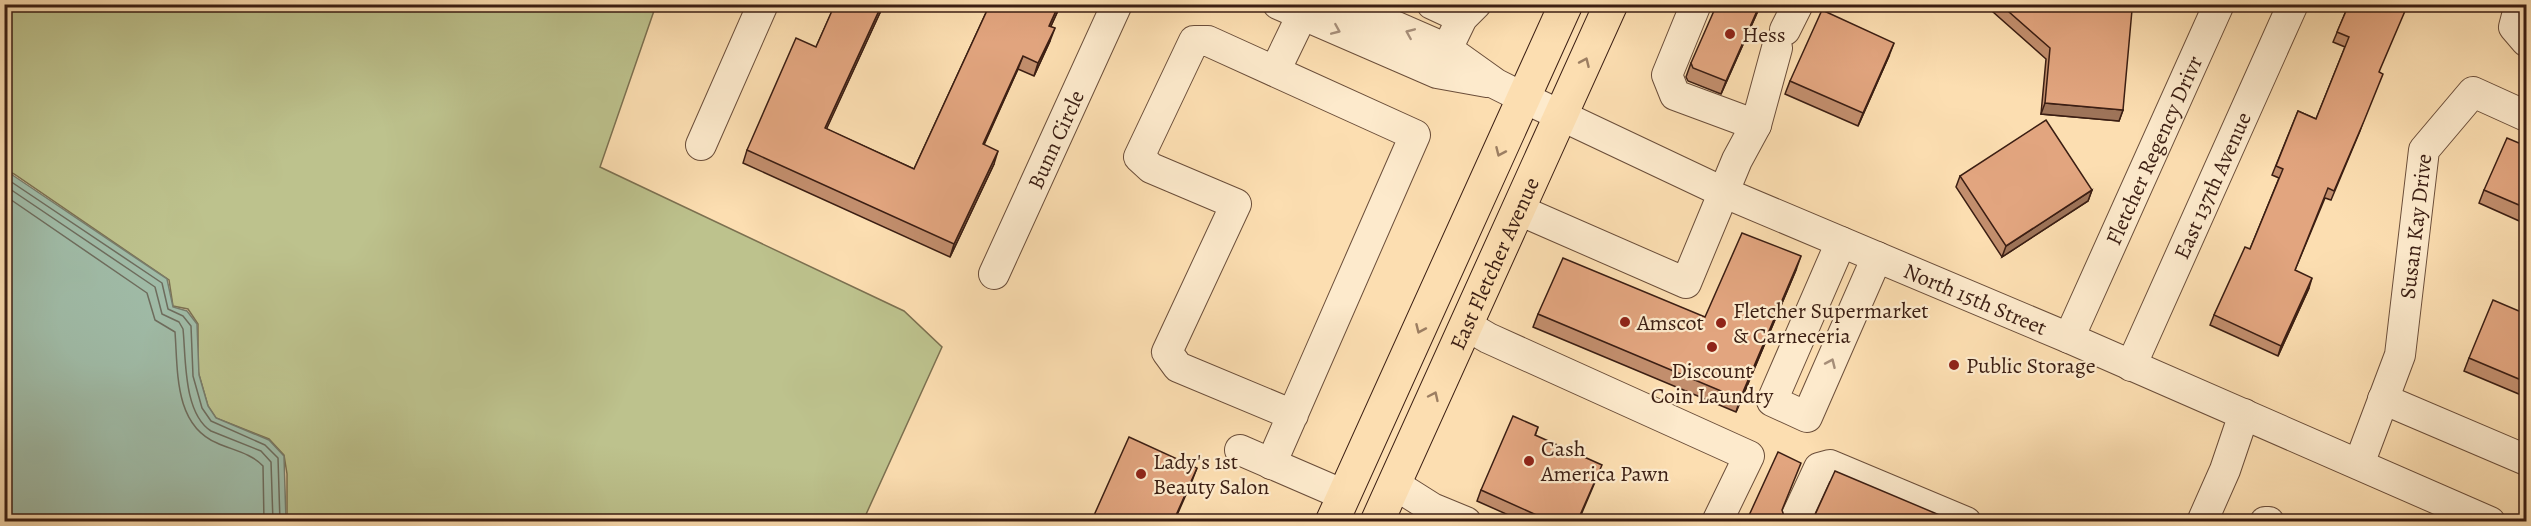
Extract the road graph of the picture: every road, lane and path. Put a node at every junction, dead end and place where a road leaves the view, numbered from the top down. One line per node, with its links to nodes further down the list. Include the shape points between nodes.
1 (763, 4): 21 (street)
2 (1117, 4): 26 (street, Bunn Circle)
3 (1344, 4): 15 (street, North 15th Street, one-way to 3)
4 (1432, 4): 12 (street)
5 (1566, 4): 17 (main road, East Fletcher Avenue)
6 (1611, 4): 18 (main road, East Fletcher Avenue, one-way to 6)
7 (1696, 4): 20 (street, via 1667,75 1675,95)
8 (2293, 4): 29 (street, East 137th Avenue)
9 (2520, 4): 14 (street, via 2514,27)
10 (2213, 7): 28 (street, Fletcher Regency Drivr)
11 (1290, 10): 16 (street); 17 (street, North 15th Street, one-way to 17, via 1437,73)
12 (1469, 11): 15 (street)
13 (1787, 28): 20 (street)
14 (2526, 41)
15 (1447, 49): 17 (street, North 15th Street)
16 (1275, 71): 32 (street, via 1415,135); 32 (street, via 1208,40 1194,41 1139,157 1151,168 1236,204 1167,352 1178,367)
17 (1510, 91): 18 (street, North 15th Street); 38 (main road, East Fletcher Avenue, one-way to 38)
18 (1562, 115): 22 (street, North 15th Street); 23 (main road, East Fletcher Avenue)
19 (2526, 116): 30 (street, Susan Kay Drive, via 2473,92 2424,150 2400,355)
20 (1756, 125): 22 (street)
21 (701, 145)
22 (1725, 193): 23 (street, via 1686,283); 24 (street, North 15th Street)
23 (1519, 210): 27 (main road, East Fletcher Avenue)
24 (1841, 242): 25 (street, North 15th Street); 25 (street, one-way to 25, via 1772,401 1808,417)
25 (1877, 257): 28 (street, North 15th Street)
26 (994, 274)
27 (1466, 325): 37 (main road, East Fletcher Avenue, one-way to 27); 41 (street, via 1749,456)
28 (2069, 338): 29 (street, North 15th Street)
29 (2131, 366): 31 (street, North 15th Street)
30 (2383, 399): 34 (street); 36 (street, Susan Kay Drive)
31 (2244, 414): 36 (street, North 15th Street); 44 (street)
32 (1293, 415): 35 (street)
33 (1240, 450): 35 (street)
34 (2526, 460)
35 (1271, 464): 38 (street)
36 (2359, 464): 45 (street, North 15th Street)
37 (1394, 484): 39 (main road, East Fletcher Avenue); 40 (street, via 1432,508)
38 (1338, 508)
39 (1377, 522)
40 (1466, 522)
41 (1717, 522)
42 (1794, 522): 43 (street, via 1819,468 1830,465)
43 (1966, 522)
44 (2202, 522)
45 (2490, 522)

